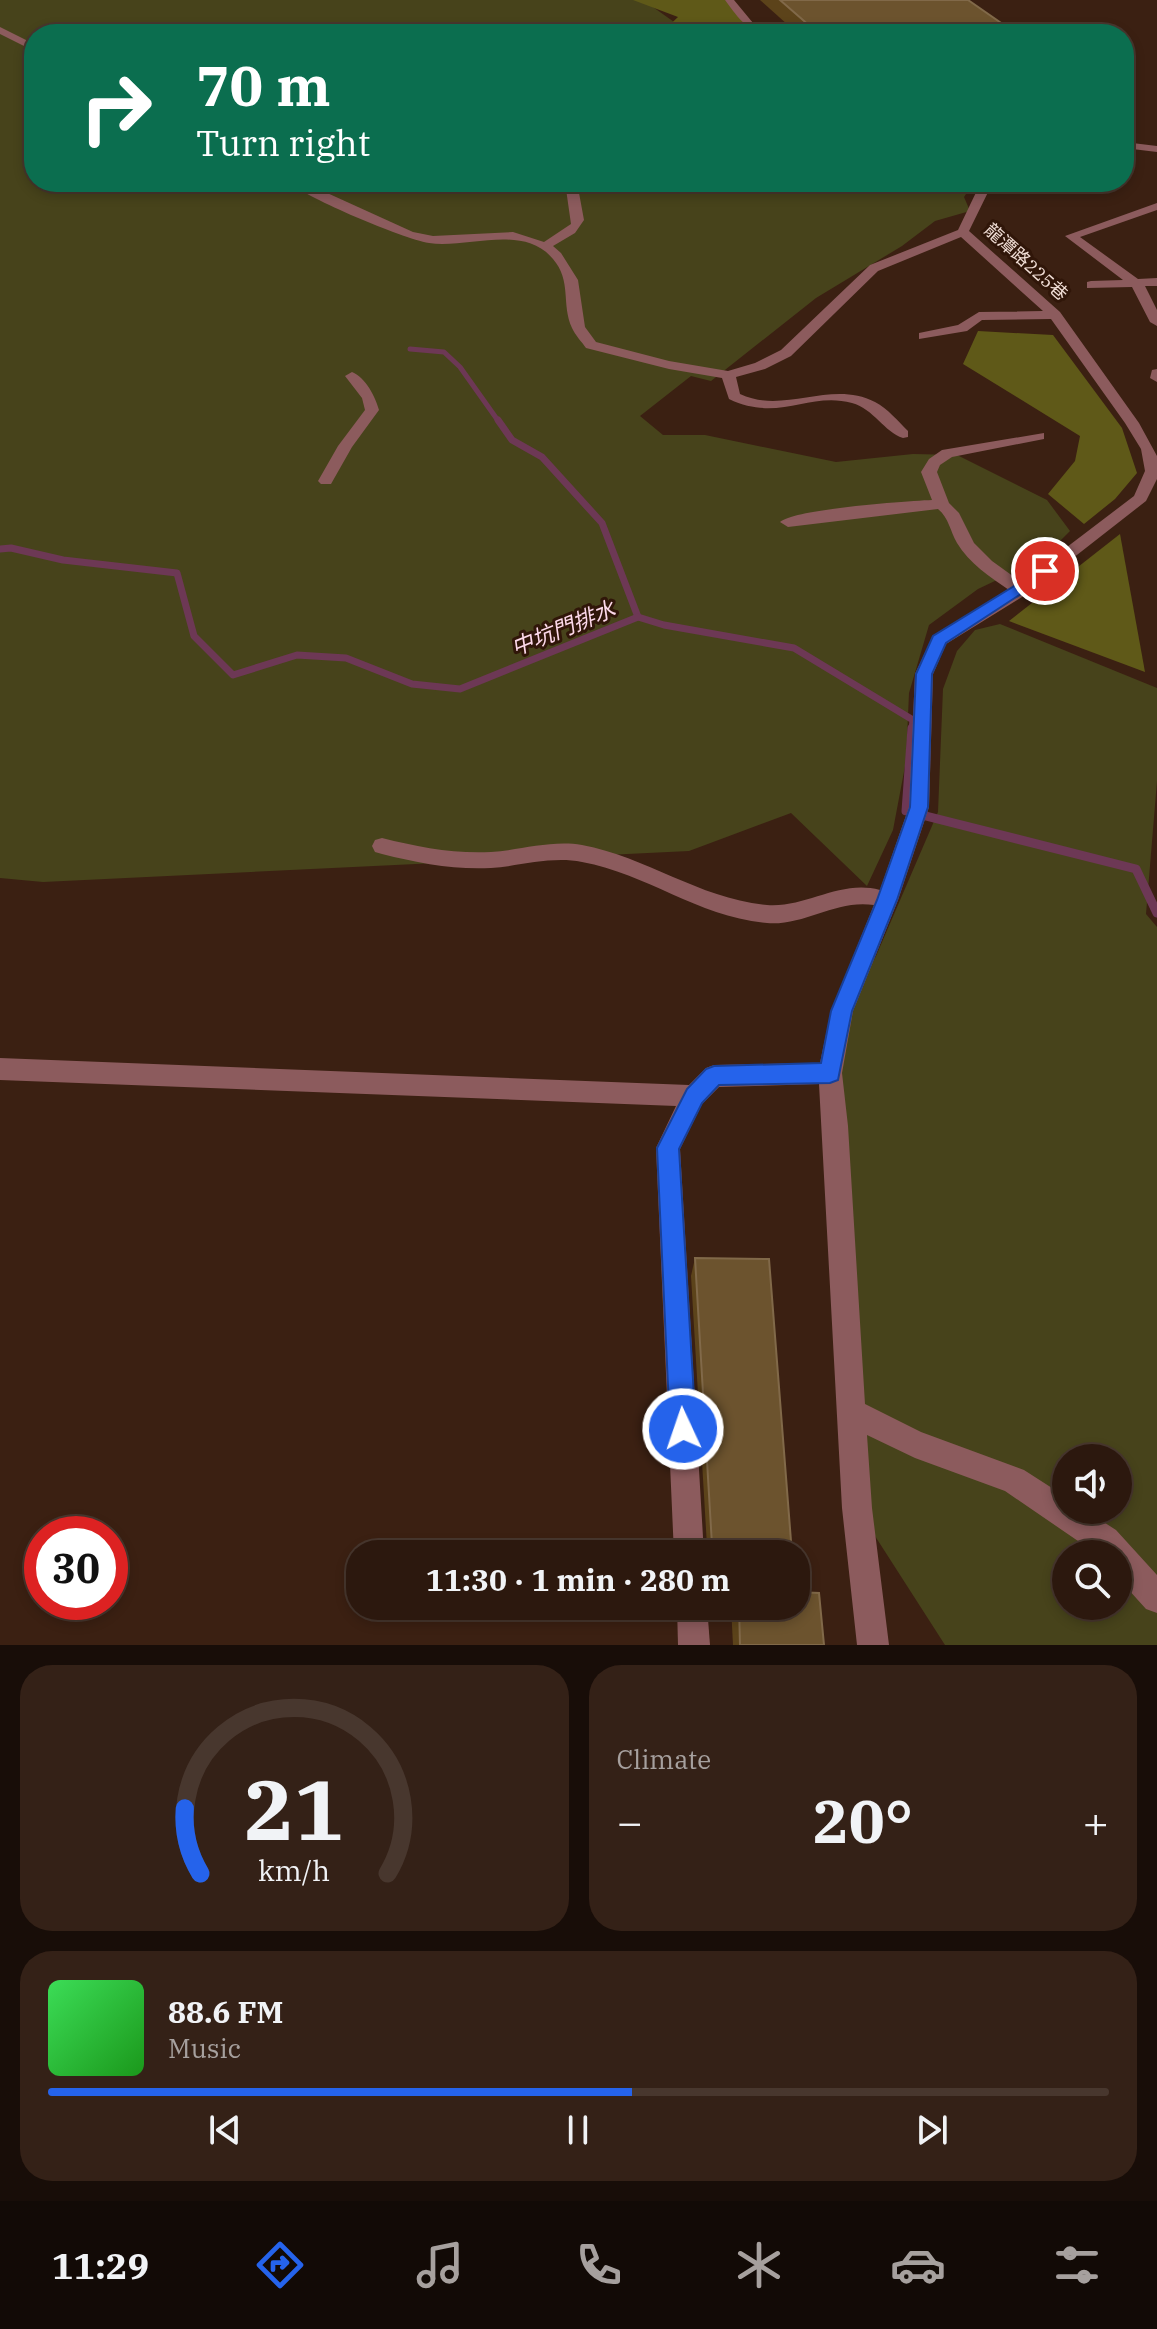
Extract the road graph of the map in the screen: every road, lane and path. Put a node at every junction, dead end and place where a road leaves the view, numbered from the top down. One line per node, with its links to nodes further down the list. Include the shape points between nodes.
1 (729, 0): 2 (street)
2 (749, 24)
3 (0, 30): 4 (street)
4 (24, 43)
5 (1134, 146): 6 (street)
6 (1157, 149)
7 (316, 192): 12 (street, via 409,235 433,240 513,236)
8 (574, 192): 12 (street, via 577,226)
9 (982, 192): 11 (street)
10 (1157, 206): 14 (street, via 1071,236)
11 (963, 232): 16 (street, 龍潭路225巷); 19 (street, via 874,268 786,353)
12 (545, 246): 19 (street, via 572,280 578,327 591,345)
13 (1157, 282): 14 (street)
14 (1137, 284): 15 (street); 17 (street)
15 (1091, 285)
16 (1055, 315): 18 (street, via 979,316 962,328); 26 (street, 龍潭路225巷, via 1132,423 1148,449 1153,471 1141,498)
17 (1157, 322)
18 (924, 336)
19 (728, 375): 21 (street, via 734,396 753,406 847,399 870,405)
20 (352, 376): 23 (street, via 372,410)
21 (903, 434)
22 (1039, 436): 24 (street, via 947,453 934,462 929,472)
23 (326, 481)
24 (942, 505): 25 (street, via 831,513); 26 (street, via 955,518 967,546)
25 (788, 522)
26 (1021, 590): 28 (street, 龍潭路225巷, via 939,640 924,674 916,817)
27 (382, 846): 28 (street, via 453,858 578,852 618,861 709,903 746,912 782,914 865,893)
28 (887, 900): 30 (street, 龍潭路225巷, via 842,1011)
29 (0, 1069): 31 (street)
30 (830, 1073): 31 (street, via 714,1076); 32 (street, 龍潭路225巷)
31 (694, 1096): 33 (street, via 668,1148)
32 (851, 1412): 34 (street, via 915,1444 1014,1480); 39 (street, 龍潭路225巷)
33 (688, 1540)
34 (1104, 1540)
35 (1132, 1571): 36 (street)
36 (1157, 1598)
37 (693, 1620): 38 (street)
38 (694, 1645)
39 (873, 1645)

